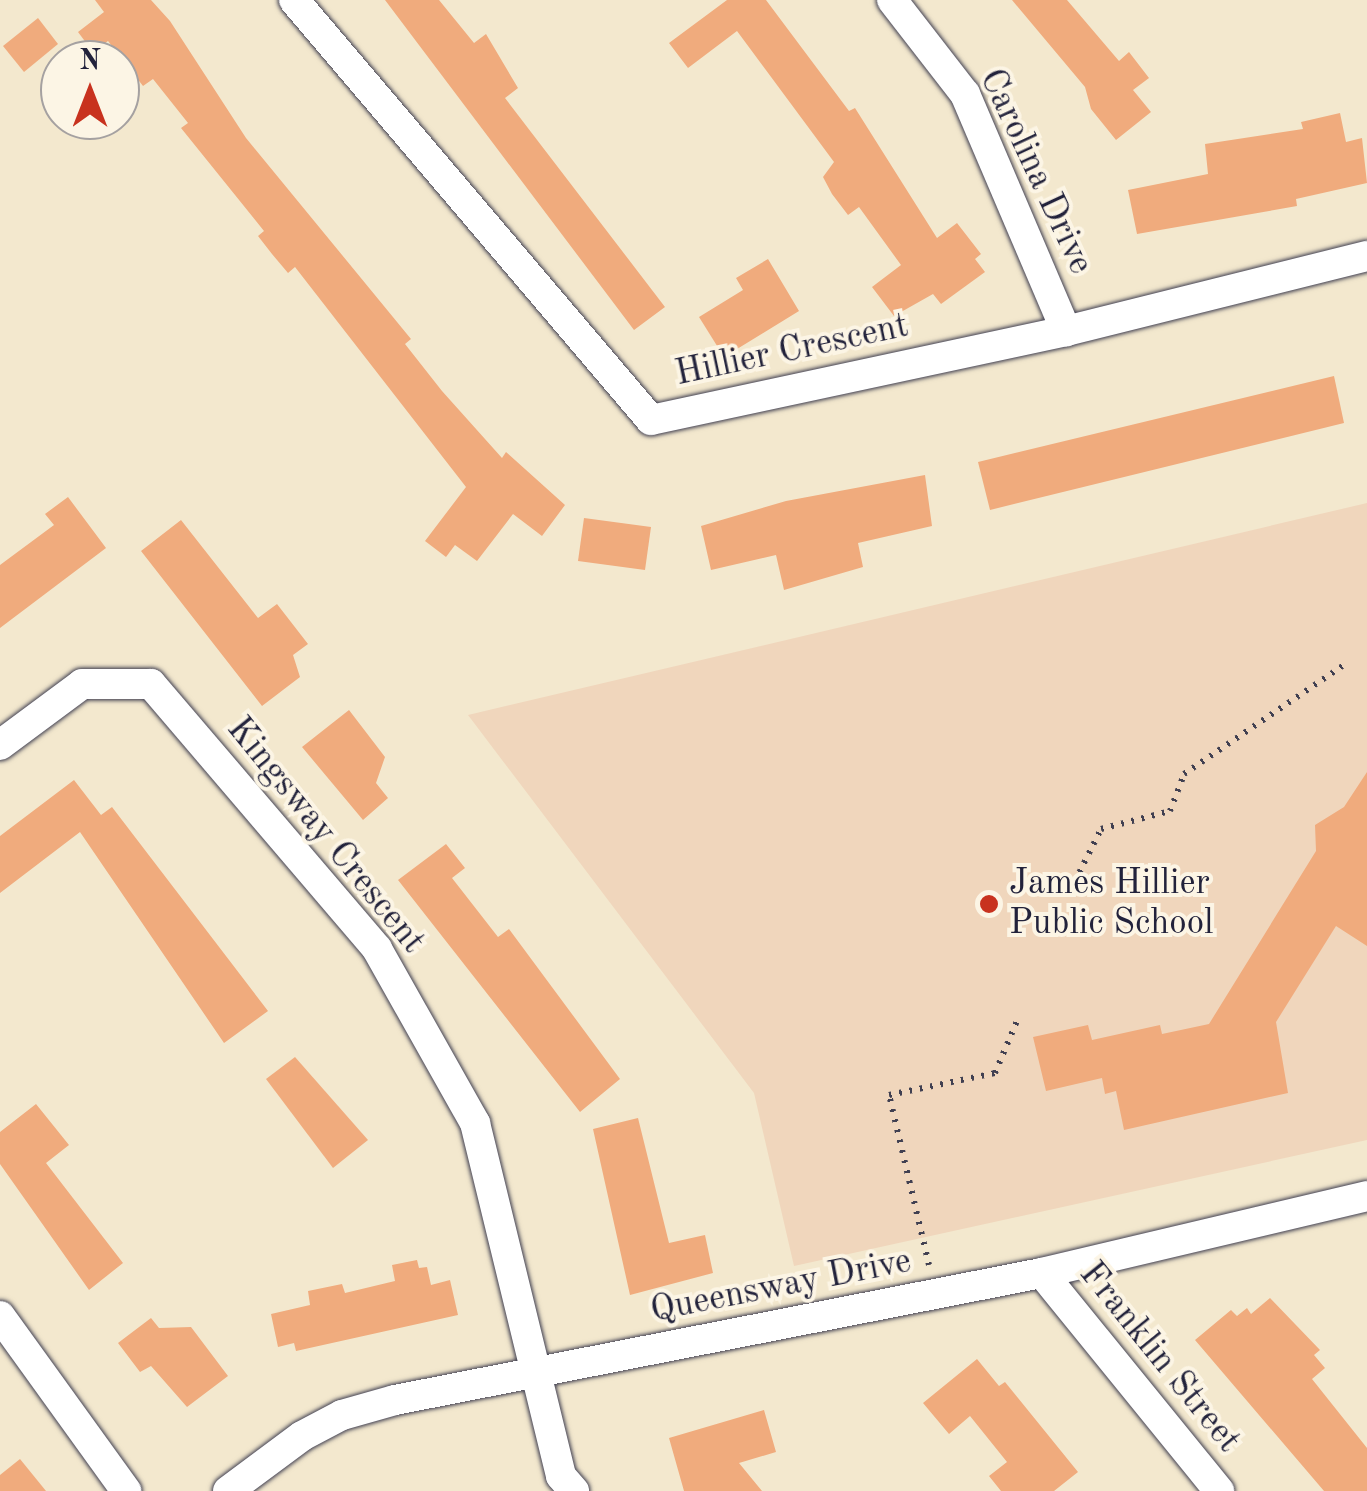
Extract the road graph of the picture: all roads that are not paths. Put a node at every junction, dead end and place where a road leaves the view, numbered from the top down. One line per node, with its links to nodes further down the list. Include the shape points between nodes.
1 (294, 0): 4 (street, Hillier Crescent, via 651,420)
2 (892, 0): 4 (street, Carolina Drive, via 966,94)
3 (1367, 256): 4 (street, Hillier Crescent)
4 (1066, 332)
5 (0, 746): 9 (street, Kingsway Crescent, via 82,684 150,684 163,698 376,949 476,1123)
6 (1367, 1196): 7 (street, Queensway Drive)
7 (1042, 1273): 9 (street, Queensway Drive); 13 (street, Franklin Street)
8 (0, 1316): 10 (street)
9 (540, 1374): 11 (street, Queensway Drive, via 342,1416); 12 (street, Kingsway Crescent, via 561,1476)
10 (126, 1491)
11 (228, 1491)
12 (574, 1491)
13 (1218, 1491)

